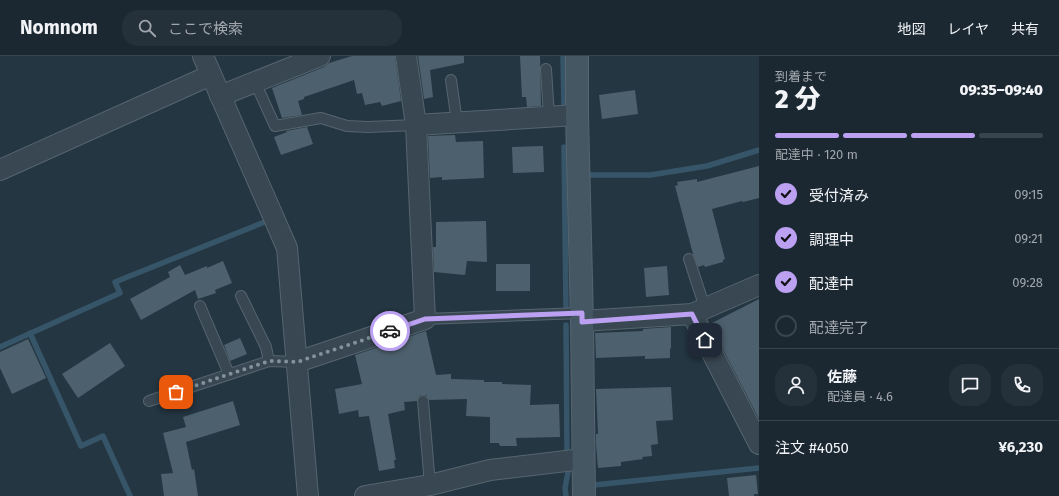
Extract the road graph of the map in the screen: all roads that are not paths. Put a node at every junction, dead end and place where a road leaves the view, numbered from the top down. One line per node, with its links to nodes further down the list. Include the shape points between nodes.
1 (203, 56): 6 (street)
2 (320, 56): 8 (street)
3 (406, 56): 13 (street)
4 (577, 56): 10 (street)
5 (546, 69): 11 (lane)
6 (211, 75): 9 (street); 14 (street)
7 (451, 80): 12 (lane)
8 (255, 82): 9 (street); 13 (lane, via 275,126 321,118 347,126)
9 (220, 96): 23 (street, via 287,248)
10 (577, 115): 11 (street); 20 (street)
11 (549, 116): 12 (street)
12 (456, 122): 13 (street)
13 (416, 125): 21 (street)
14 (0, 170)
15 (689, 259): 19 (lane)
16 (759, 285): 19 (street)
17 (241, 296): 22 (lane, via 266,347)
18 (200, 306): 24 (lane)
19 (698, 311): 20 (street); 27 (street)
20 (582, 317): 21 (lane); 28 (street)
21 (425, 319): 23 (street)
22 (269, 361): 23 (lane); 24 (lane)
23 (297, 362): 30 (street)
24 (229, 374): 25 (lane)
25 (149, 401)
26 (423, 401): 29 (lane)
27 (759, 444)
28 (583, 459): 29 (street, via 490,470); 32 (street)
29 (430, 485): 31 (street)
30 (308, 496)
31 (365, 496)
32 (584, 496)

